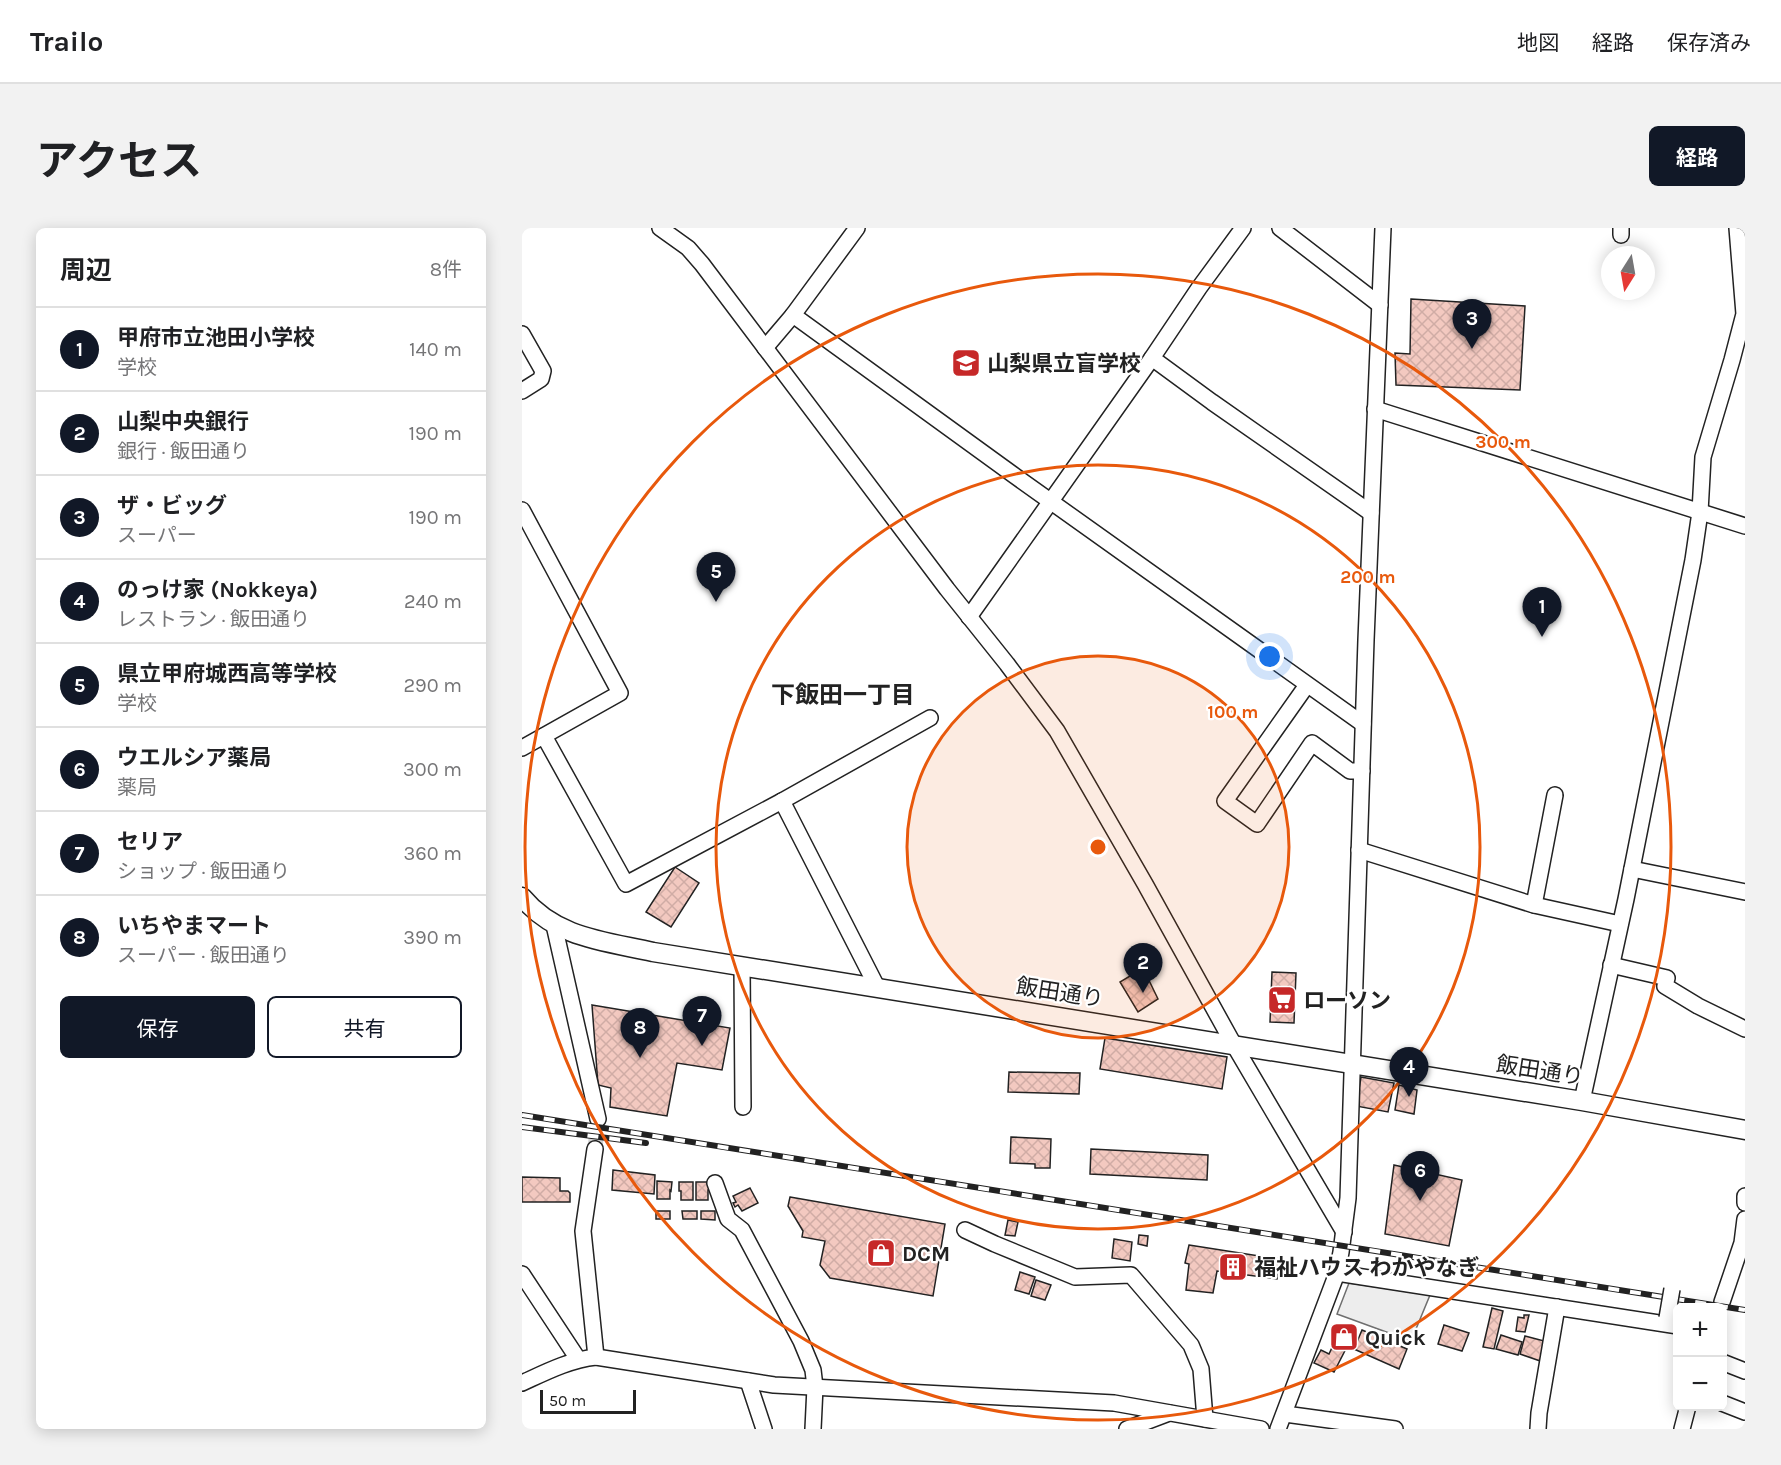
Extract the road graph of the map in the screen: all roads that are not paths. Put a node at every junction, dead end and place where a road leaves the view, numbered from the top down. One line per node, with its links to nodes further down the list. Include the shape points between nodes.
1 (660, 228): 11 (street, via 688,248)
2 (857, 228): 9 (street)
3 (1243, 228): 12 (street)
4 (1280, 228): 8 (street)
5 (1383, 228): 8 (street)
6 (1737, 228): 7 (street)
7 (1742, 250): 17 (street, via 1744,314 1703,457)
8 (1380, 305): 14 (street)
9 (793, 315): 11 (street); 15 (street)
10 (522, 334): 13 (street, via 543,371 541,379)
11 (765, 348): 20 (street)
12 (1152, 358): 15 (street); 18 (street)
13 (522, 391)
14 (1375, 409): 17 (street); 18 (street)
15 (1051, 502): 20 (street); 21 (street)
16 (522, 510): 24 (street, via 620,693)
17 (1700, 512): 19 (street); 30 (street)
18 (1371, 513): 23 (street)
19 (1745, 526)
20 (969, 617): 40 (street, via 1057,731)
21 (1307, 685): 23 (street); 26 (street, via 1225,801 1257,824 1312,744 1350,771)
22 (930, 718): 28 (street)
23 (1363, 724): 26 (street)
24 (544, 736): 25 (street); 28 (street, via 626,884)
25 (522, 748)
26 (1362, 771): 29 (street)
27 (1556, 795): 33 (street)
28 (782, 801): 38 (street)
29 (1359, 850): 33 (street); 41 (street)
30 (1632, 869): 31 (street); 34 (street)
31 (1745, 892)
32 (522, 897): 35 (main road, 飯田通り)
33 (1534, 905): 34 (street)
34 (1620, 924): 36 (street)
35 (554, 925): 37 (main road, 飯田通り, via 578,936); 44 (street)
36 (1611, 965): 39 (street, via 1667,978 1665,986); 42 (street)
37 (742, 966): 38 (main road, 飯田通り); 43 (street)
38 (877, 987): 40 (main road, 飯田通り)
39 (1745, 1029)
40 (1234, 1045): 41 (main road, 飯田通り); 52 (street)
41 (1352, 1065): 42 (main road, 飯田通り); 52 (street)
42 (1582, 1101): 45 (main road, 飯田通り)
43 (743, 1107)
44 (598, 1119)
45 (1745, 1130)
46 (595, 1149): 59 (street, via 583,1231)
47 (715, 1183): 65 (street, via 728,1219 742,1230 801,1341 813,1370)
48 (1745, 1196): 49 (street)
49 (1745, 1203)
50 (1745, 1219): 56 (street, via 1742,1243)
51 (965, 1230): 71 (street, via 1075,1277 1131,1275 1191,1345 1201,1369)
52 (1344, 1232): 53 (street)
53 (1337, 1273): 57 (street); 70 (street)
54 (522, 1274): 60 (street)
55 (1672, 1289): 58 (street, bridge)
56 (1722, 1302)
57 (1557, 1306): 58 (street); 78 (street)
58 (1672, 1322)
59 (596, 1357): 60 (street); 63 (street)
60 (578, 1359): 64 (street)
61 (1727, 1364): 62 (street)
62 (1745, 1371)
63 (748, 1381): 65 (street); 72 (street)
64 (522, 1383)
65 (815, 1388): 69 (street, via 1102,1402); 73 (street)
66 (1727, 1405): 68 (street)
67 (1687, 1411): 79 (street)
68 (1745, 1412)
69 (1171, 1413): 71 (street); 74 (street)
70 (1285, 1414): 76 (street); 77 (street)
71 (1205, 1419): 75 (street)
72 (764, 1429)
73 (813, 1429)
74 (1127, 1429)
75 (1261, 1429)
76 (1278, 1429)
77 (1395, 1429)
78 (1538, 1429)
79 (1682, 1429)

